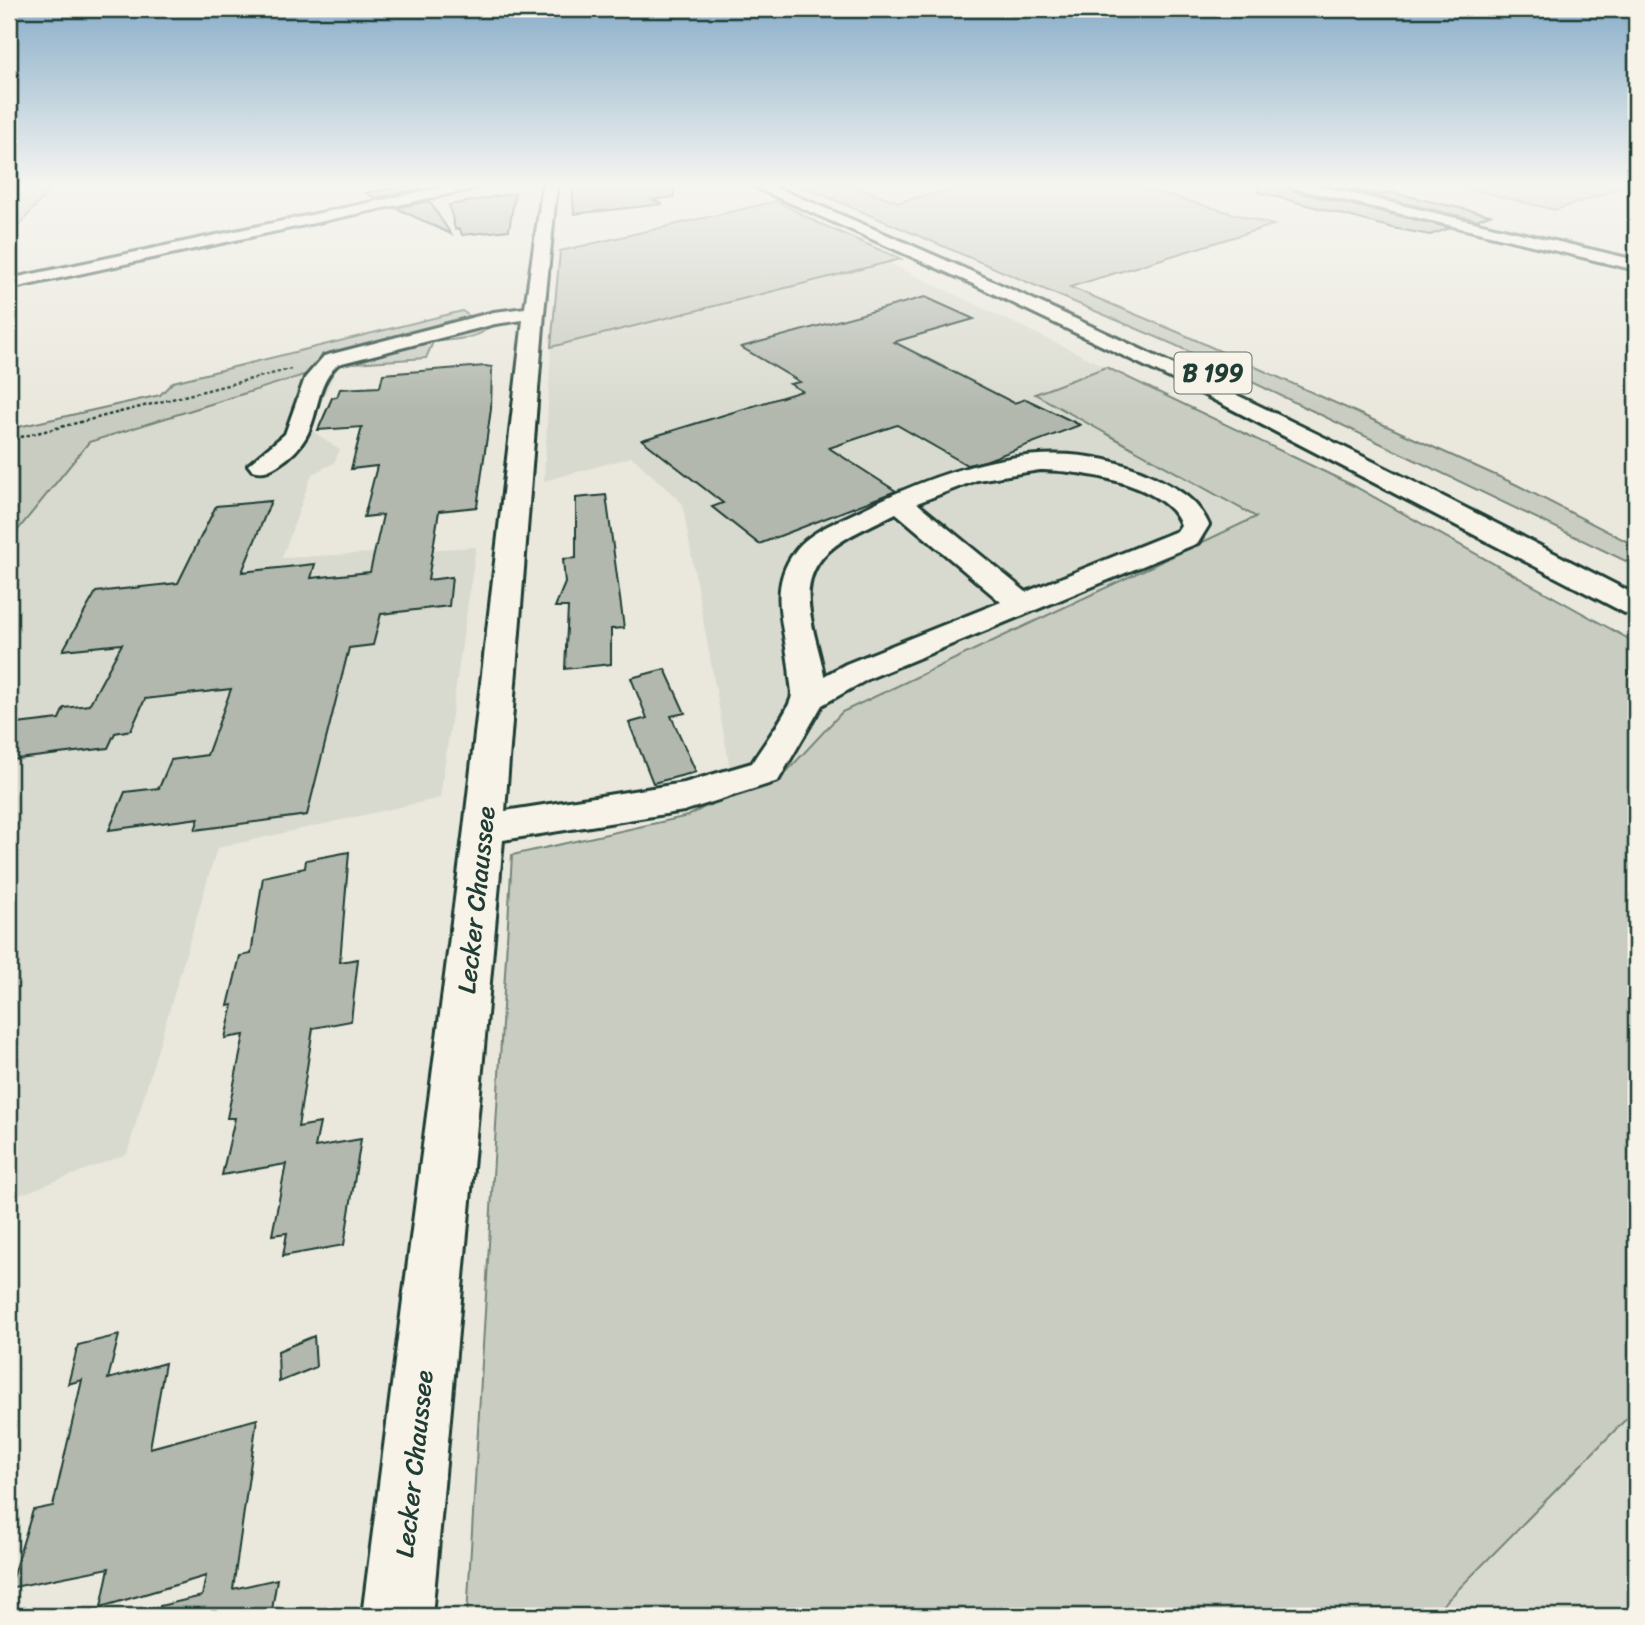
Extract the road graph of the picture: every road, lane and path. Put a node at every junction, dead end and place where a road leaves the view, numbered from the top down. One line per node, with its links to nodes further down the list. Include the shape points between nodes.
1 (122, 260): 7 (main road)
2 (541, 260): 8 (main road, Lecker Chaussee)
3 (933, 260): 15 (main road, B 199, via 1274,421)
4 (960, 260): 13 (main road, B 199, via 1261,395)
5 (1613, 260): 6 (main road)
6 (1636, 265)
7 (9, 284)
8 (534, 313): 9 (main road, via 494,318 351,353); 17 (main road, Lecker Chaussee)
9 (320, 367): 10 (path, via 277,373); 11 (main road, via 300,428 289,446)
10 (9, 440)
11 (261, 465)
12 (899, 502): 14 (main road); 14 (main road, via 968,474 1011,465 1048,464 1121,472 1189,509 1195,525 1188,537); 16 (main road, via 829,536 803,561 791,607)
13 (1636, 584)
14 (1022, 604): 16 (main road, via 858,670)
15 (1636, 607)
16 (810, 698): 17 (main road, via 765,772 684,797)
17 (484, 829): 18 (main road, Lecker Chaussee)
18 (397, 1616)

